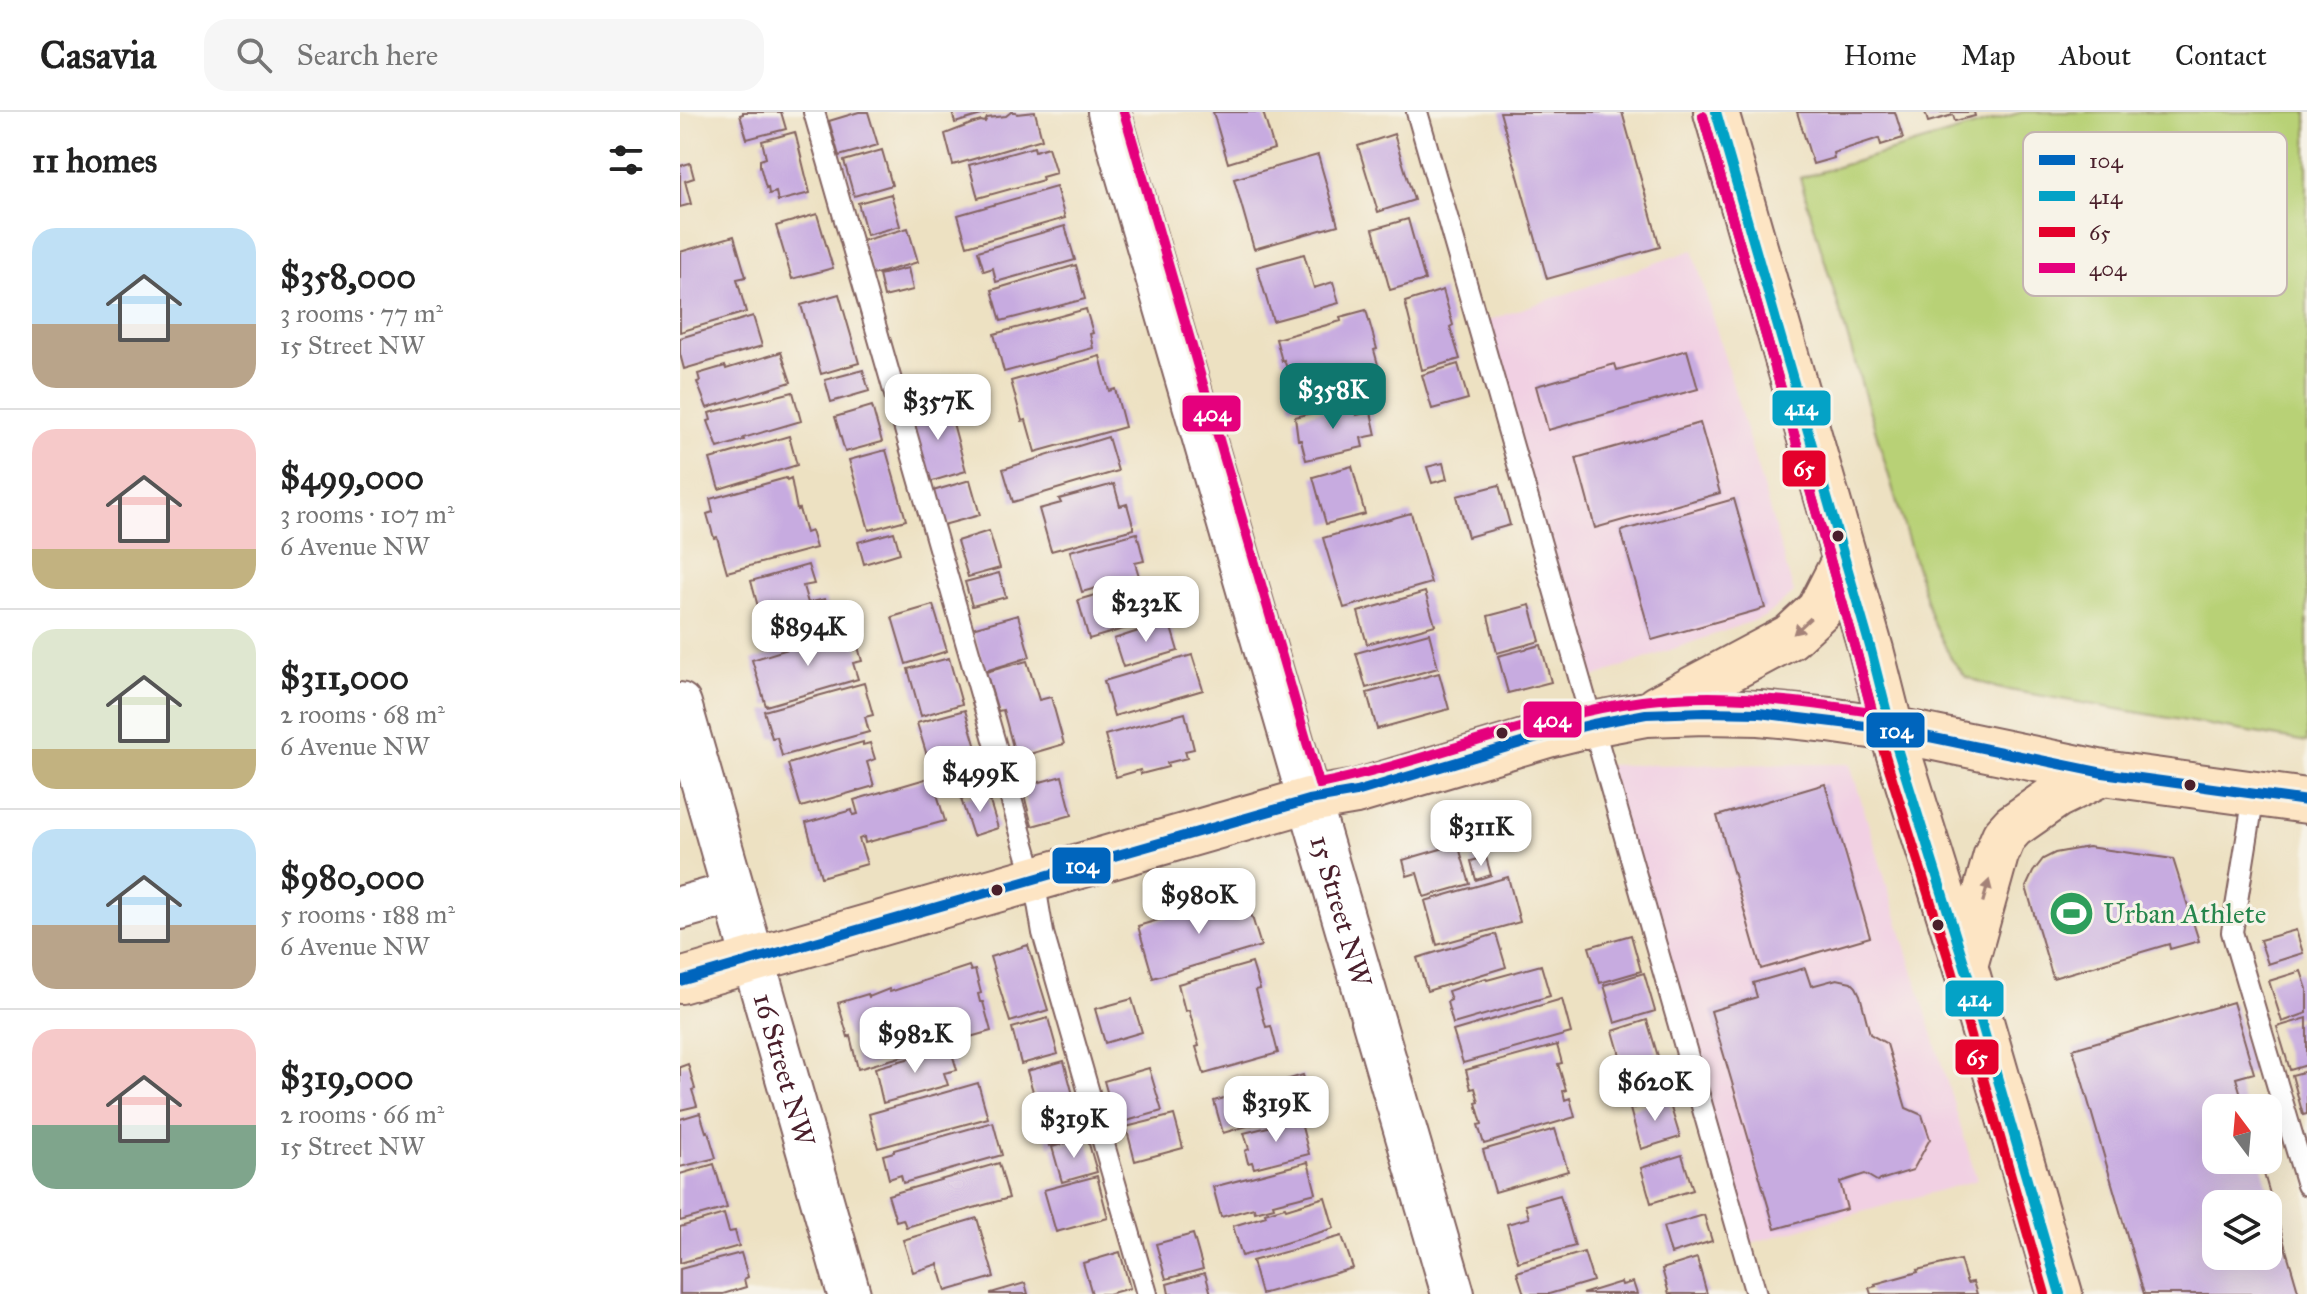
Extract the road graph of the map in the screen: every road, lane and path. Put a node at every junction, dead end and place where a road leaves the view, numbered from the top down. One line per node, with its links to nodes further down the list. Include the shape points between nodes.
1 (814, 112): 14 (lane)
2 (1109, 112): 12 (street, 15 Street NW)
3 (1417, 112): 8 (lane)
4 (1716, 112): 5 (main road)
5 (1844, 561): 7 (main road, one-way to 7, via 1819,610 1790,637); 9 (main road)
6 (680, 704): 15 (street, 16 Street NW)
7 (1646, 714): 8 (main road); 9 (main road, via 1759,713)
8 (1593, 724): 12 (main road, via 1356,792); 24 (lane)
9 (1891, 729): 10 (main road); 18 (main road)
10 (2103, 773): 11 (main road); 18 (main road, one-way to 10, via 2004,836 2056,796)
11 (2254, 795): 13 (main road); 20 (lane, via 2232,932)
12 (1309, 800): 14 (main road); 23 (street, 15 Street NW)
13 (2307, 801)
14 (1034, 879): 17 (main road); 22 (lane, via 1043,933)
15 (734, 893): 16 (street); 17 (street, 16 Street NW)
16 (680, 908)
17 (753, 960): 19 (main road); 21 (street, 16 Street NW)
18 (1965, 966): 25 (main road)
19 (680, 981)
20 (2307, 1185)
21 (849, 1294)
22 (1147, 1294)
23 (1453, 1294)
24 (1756, 1294)
25 (2060, 1294)

